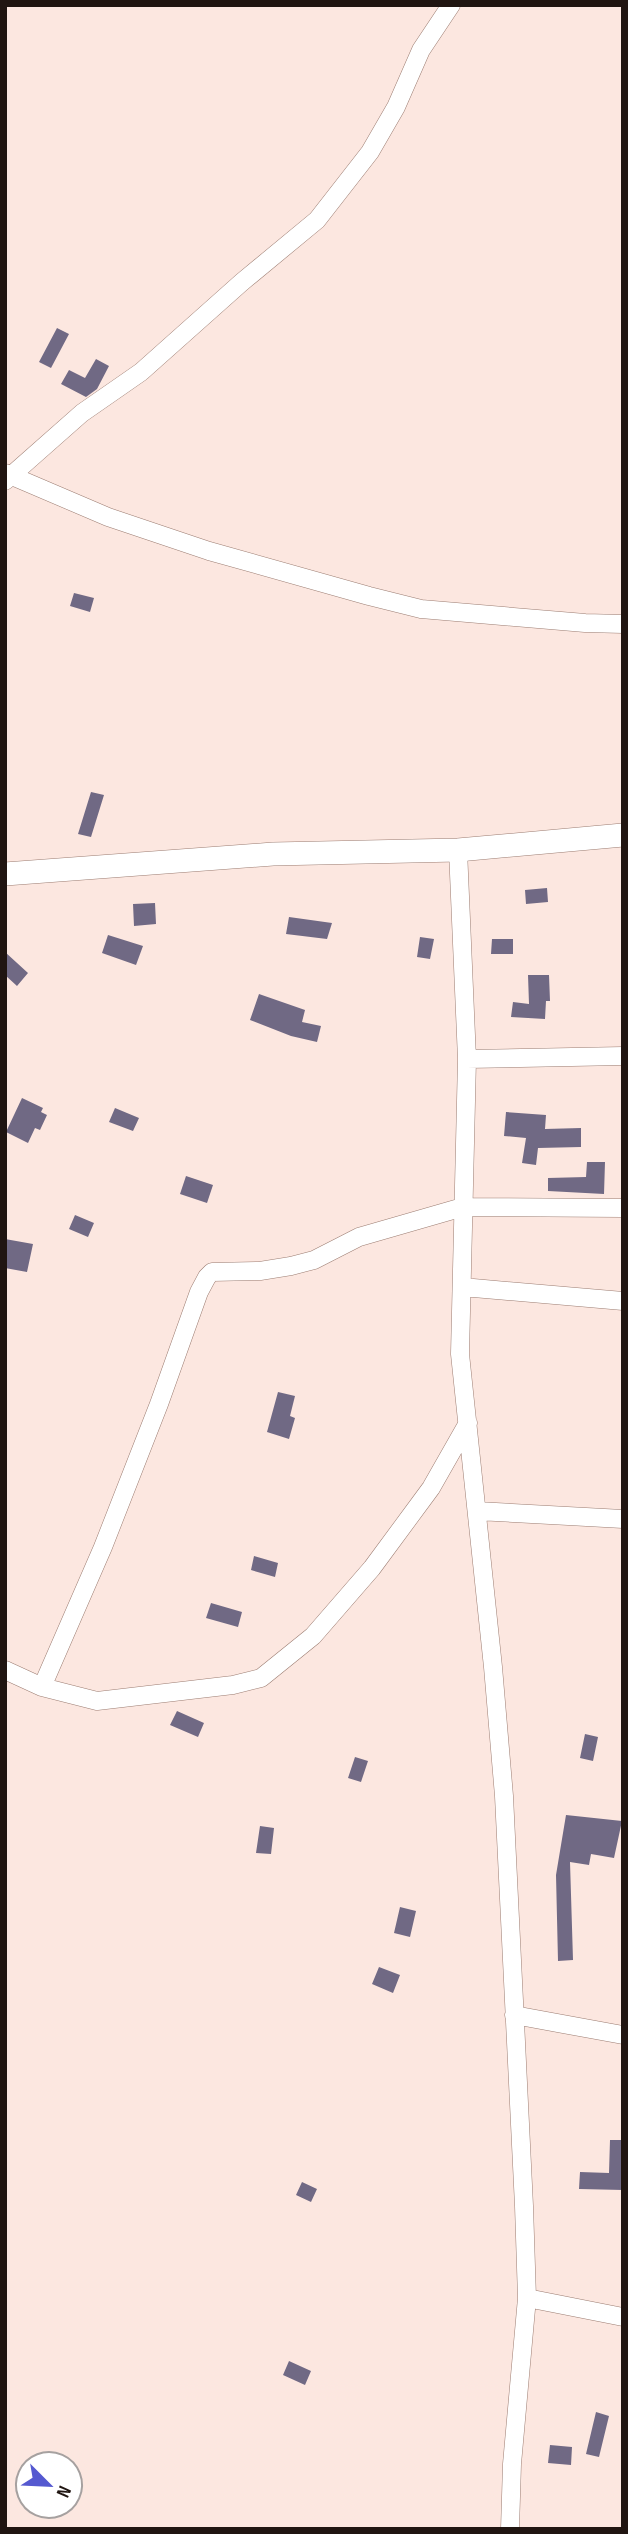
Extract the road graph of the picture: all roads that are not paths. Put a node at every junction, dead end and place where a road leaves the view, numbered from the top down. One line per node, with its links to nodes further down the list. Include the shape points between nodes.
1 (451, 5): 2 (street, via 426,41 370,152 317,220 141,372)
2 (7, 477): 3 (street, via 209,551 382,599 421,608)
3 (623, 624)
4 (623, 835): 5 (street)
5 (458, 850): 6 (street, via 273,854); 8 (street)
6 (5, 873)
7 (623, 1056): 8 (street)
8 (467, 1059): 9 (street)
9 (463, 1207): 10 (street); 11 (street); 17 (street, via 359,1237 292,1266 212,1272 206,1277 103,1547)
10 (623, 1208)
11 (462, 1287): 12 (street); 13 (street, via 460,1353)
12 (623, 1301)
13 (468, 1423): 14 (street); 17 (street, via 431,1488 372,1568 313,1636 261,1678 97,1701)
14 (477, 1511): 15 (street); 18 (street, via 503,1783)
15 (623, 1519)
16 (5, 1670): 17 (street)
17 (42, 1687)
18 (514, 2015): 19 (street); 20 (street)
19 (623, 2035)
20 (527, 2298): 21 (street); 22 (street)
21 (623, 2317)
22 (510, 2529)

